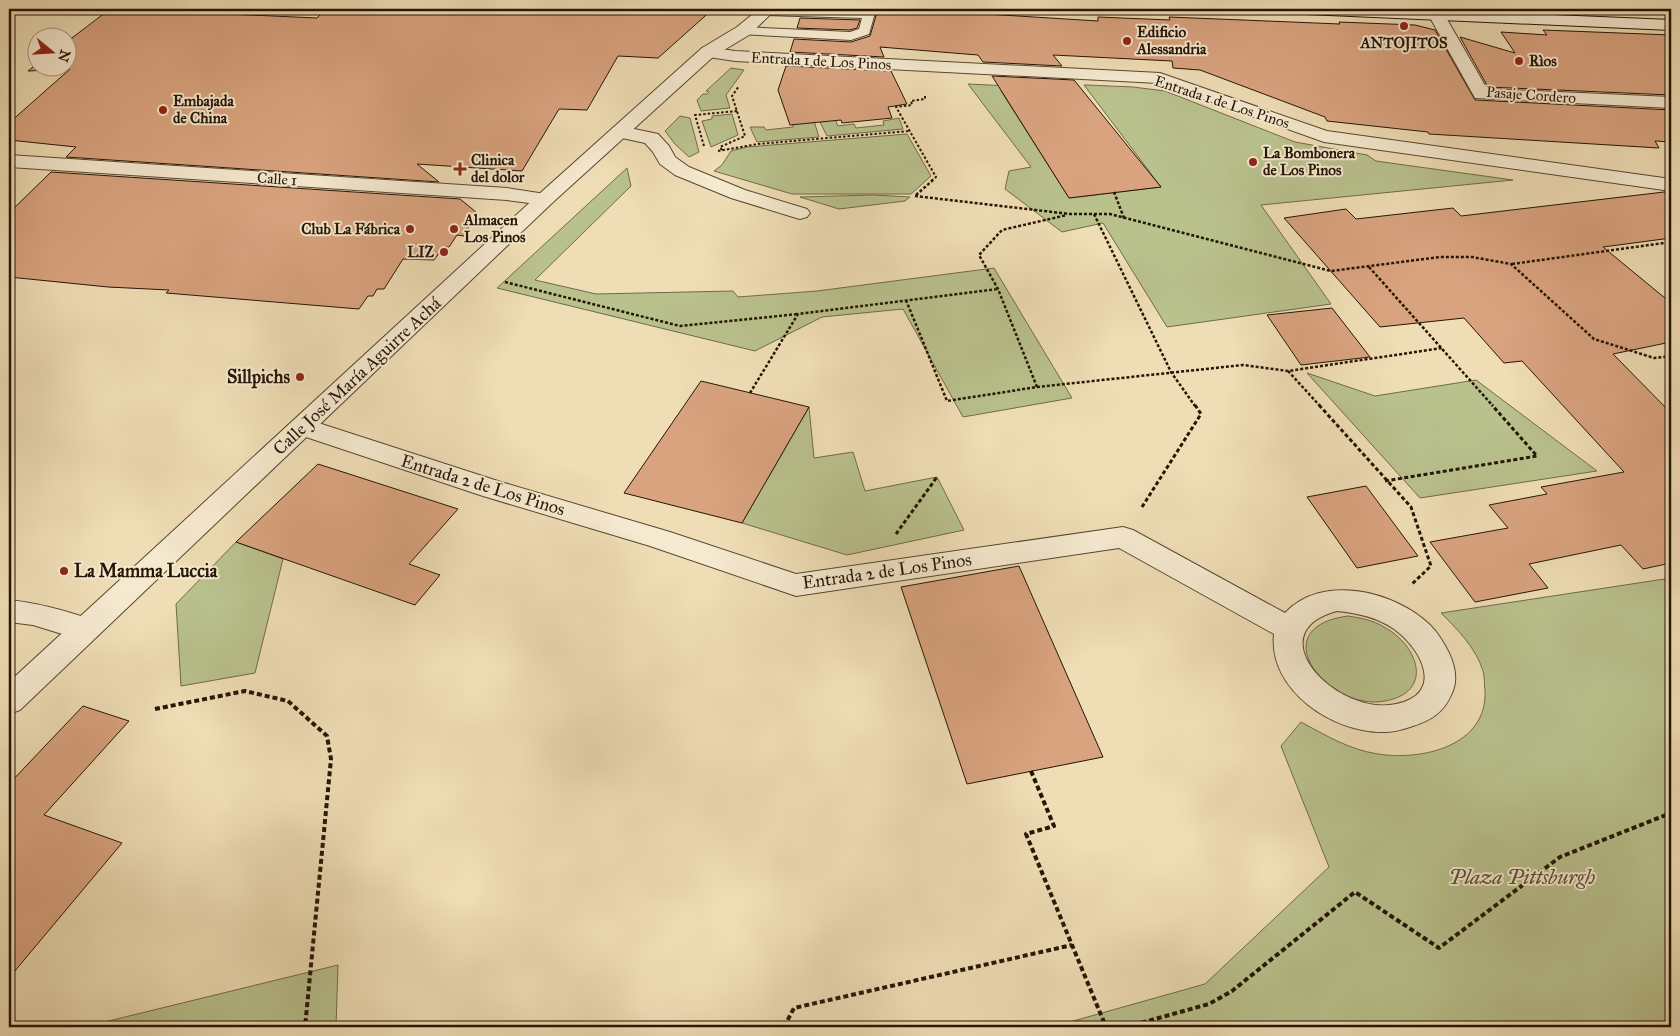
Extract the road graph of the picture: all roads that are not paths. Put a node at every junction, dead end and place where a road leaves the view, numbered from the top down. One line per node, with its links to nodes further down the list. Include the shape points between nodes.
1 (746, 9): 9 (street, Calle José María Aguirre Achá, via 720,32)
2 (1306, 9): 4 (street)
3 (767, 10): 5 (lane); 8 (street, Calle José María Aguirre Achá)
4 (1434, 11): 6 (street); 10 (street, Pasaje Cordero, via 1481,94)
5 (869, 12): 8 (lane, via 865,31 851,36)
6 (1542, 14): 7 (street)
7 (1671, 25)
8 (743, 31): 9 (street, Calle José María Aguirre Achá)
9 (708, 52): 11 (street, Calle José María Aguirre Achá); 13 (street, Entrada 1 de Los Pinos, via 1160,78 1324,136)
10 (1671, 103)
11 (620, 132): 14 (street, Calle José María Aguirre Achá); 15 (street, via 650,138 667,160 682,171 738,194)
12 (9, 161): 14 (street, Calle 1)
13 (1671, 184)
14 (546, 199): 16 (street, Calle José María Aguirre Achá)
15 (800, 213)
16 (303, 427): 18 (street, Calle José María Aguirre Achá); 19 (street, Entrada 2 de Los Pinos, via 796,585 1123,537)
17 (9, 611): 18 (street, via 33,614)
18 (85, 629): 20 (street, Calle José María Aguirre Achá)
19 (1290, 629): 19 (street, via 1300,614 1316,605 1337,600 1360,602 1384,610 1406,622 1424,638 1436,656 1441,675 1438,693 1426,707 1412,715 1392,719 1371,718 1350,712 1312,690 1299,675 1290,659 1287,643)
20 (9, 701)

